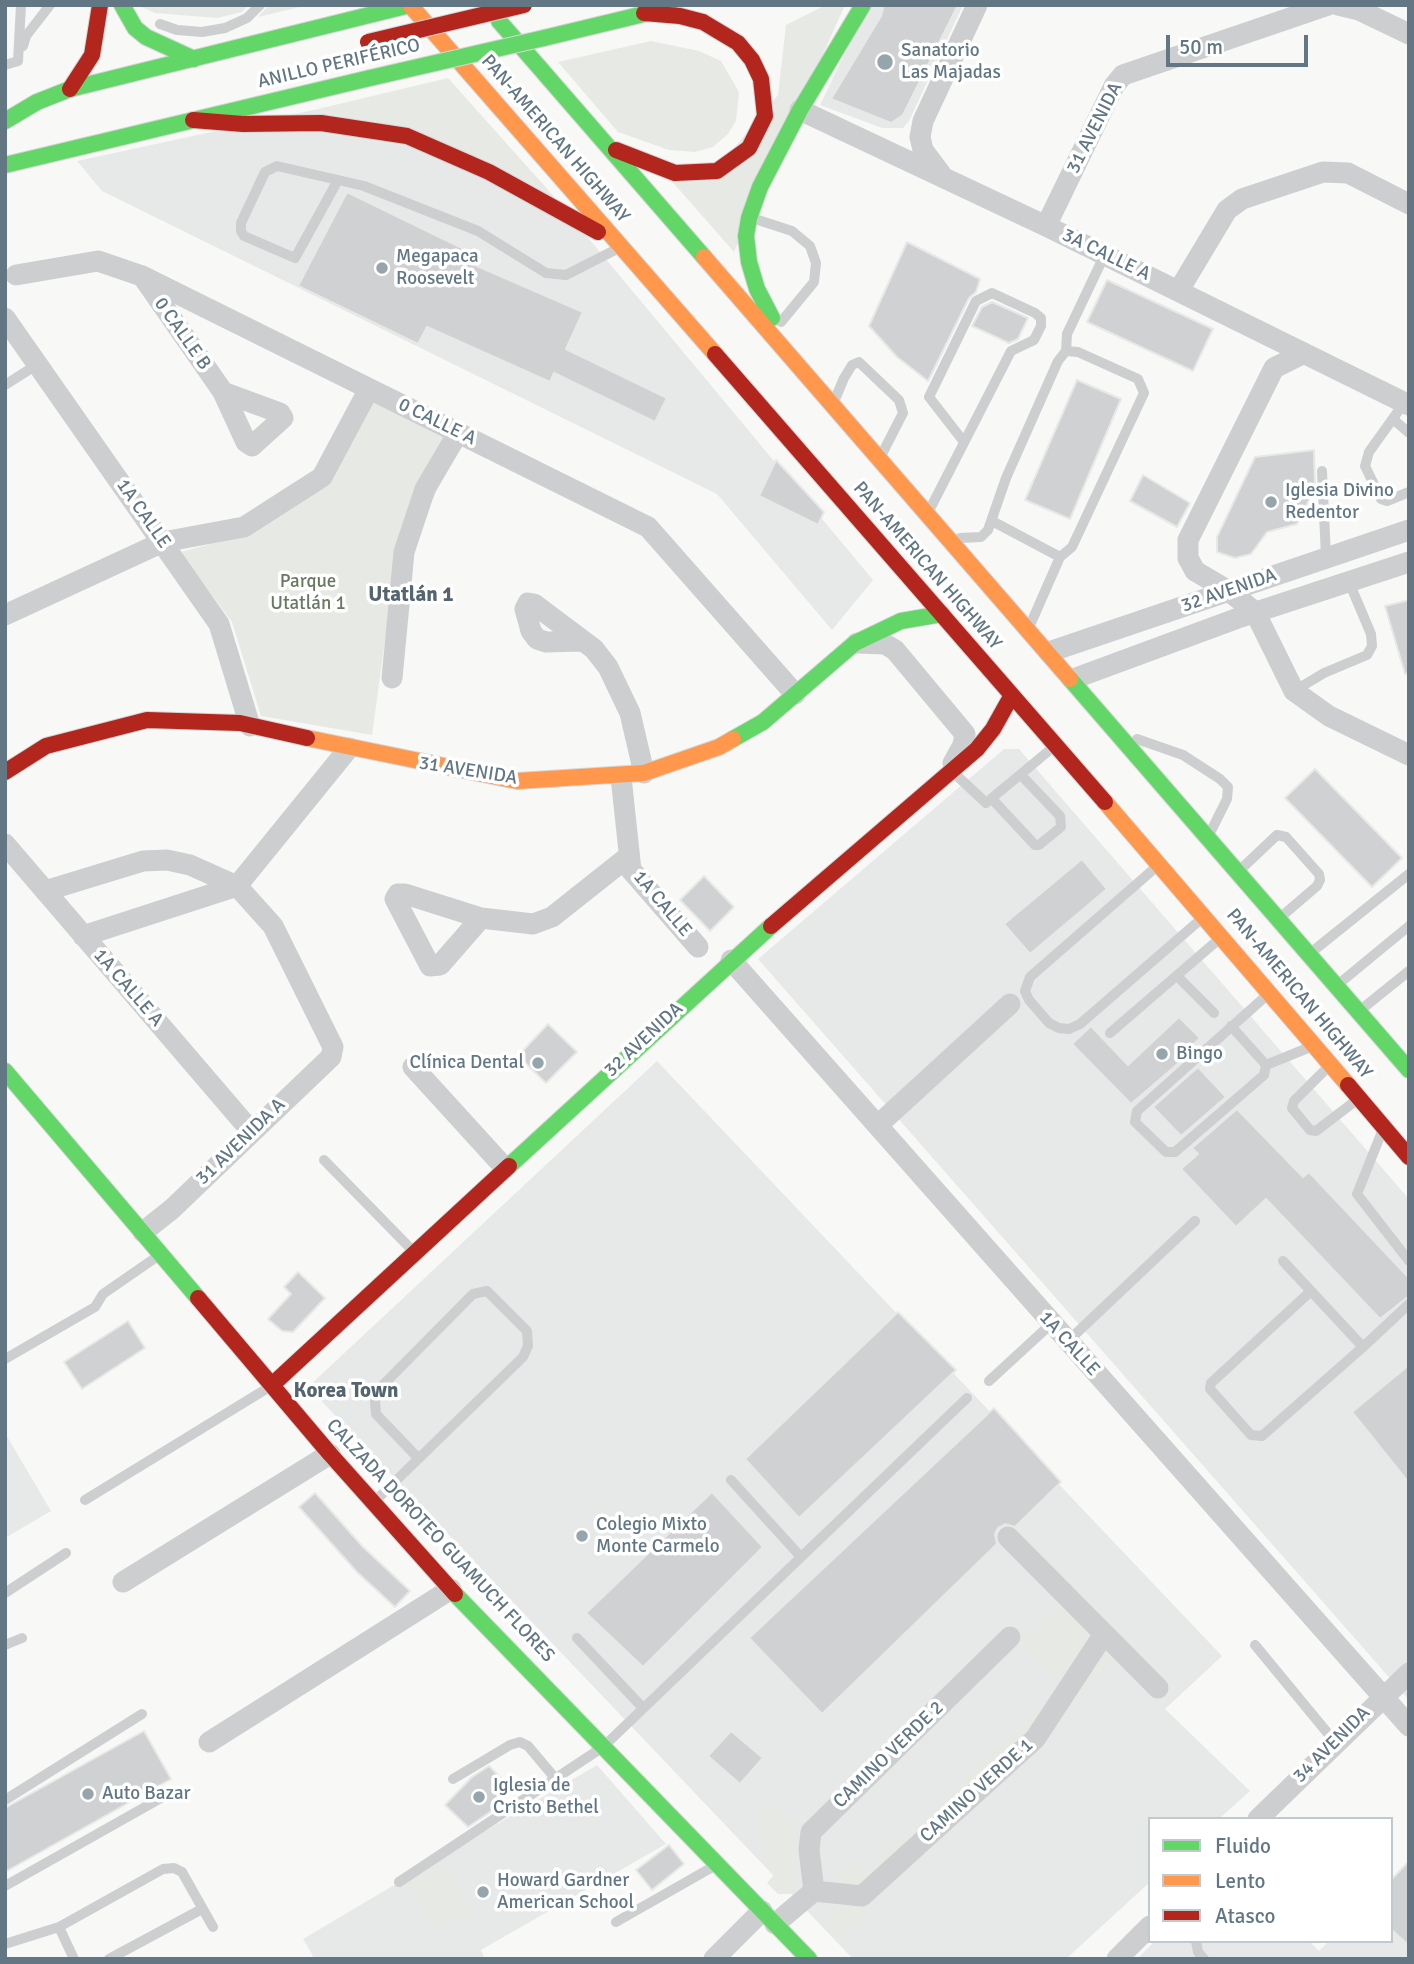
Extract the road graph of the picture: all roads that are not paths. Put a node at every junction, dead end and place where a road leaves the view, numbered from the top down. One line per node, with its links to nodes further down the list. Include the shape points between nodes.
1 (21, 5): 19 (lane)
2 (50, 5): 19 (lane, via 26,36)
3 (100, 5): 21 (main road, via 92,55)
4 (122, 5): 18 (main road, via 146,37)
5 (260, 5): 15 (lane, via 247,18 202,32)
6 (410, 5): 18 (main road); 33 (main road, PAN-AMERICAN HIGHWAY)
7 (485, 5): 26 (main road, PAN-AMERICAN HIGHWAY)
8 (524, 5): 17 (main road, ANILLO PERIFÉRICO, bridge)
9 (681, 5): 14 (main road, ANILLO PERIFÉRICO)
10 (863, 5): 23 (main road)
11 (977, 5): 28 (street, via 923,121 923,150)
12 (1328, 5): 32 (street, 31 AVENIDA, via 1123,75)
13 (1338, 5): 16 (street)
14 (644, 13): 24 (main road, ANILLO PERIFÉRICO, bridge); 26 (main road, via 703,22 738,43 761,79 765,116 749,148 731,164 705,174 676,173)
15 (152, 22)
16 (1409, 34)
17 (361, 43)
18 (194, 59): 21 (main road)
19 (18, 61): 20 (lane)
20 (5, 65)
21 (71, 89): 25 (main road)
22 (73, 107): 25 (main road)
23 (800, 110): 28 (street, 3A CALLE A); 31 (main road)
24 (193, 120): 27 (main road, ANILLO PERIFÉRICO); 33 (main road, via 321,123 407,136 489,172)
25 (5, 121)
26 (609, 147): 44 (main road, PAN-AMERICAN HIGHWAY)
27 (5, 165)
28 (944, 177): 32 (street, 3A CALLE A)
29 (338, 180): 29 (lane, via 295,258 241,231 269,167); 33 (lane, via 478,231 546,273 566,275)
30 (1409, 204): 37 (street, via 1348,173 1323,172 1242,199 1227,210)
31 (749, 218): 39 (main road, via 749,262); 39 (lane, via 792,231 810,246 816,263 814,282)
32 (1046, 226): 34 (street, 3A CALLE A)
33 (619, 244): 69 (main road, PAN-AMERICAN HIGHWAY)
34 (1105, 254): 37 (street, 3A CALLE A); 41 (lane, via 1068,334)
35 (16, 275): 36 (street, 0 CALLE A, via 98,261)
36 (142, 276): 47 (street, 0 CALLE A); 48 (street, 0 CALLE B)
37 (1179, 290): 40 (street, 3A CALLE A)
38 (5, 318): 43 (street, 1A CALLE)
39 (777, 327): 44 (main road)
40 (1263, 332): 42 (street, 3A CALLE A); 45 (street)
41 (1066, 351): 58 (lane, via 1006,478); 62 (lane, via 1138,379 1144,393 1072,547)
42 (1304, 353): 45 (street); 50 (street, 3A CALLE A)
43 (38, 364): 46 (lane); 61 (street, 1A CALLE)
44 (801, 367): 49 (main road, PAN-AMERICAN HIGHWAY)
45 (1274, 368): 66 (street, via 1188,540 1188,558 1195,571)
46 (5, 385)
47 (369, 389): 51 (street, 0 CALLE A); 61 (street, via 322,477 244,527)
48 (223, 392)
49 (833, 404): 54 (main road, PAN-AMERICAN HIGHWAY); 54 (lane, via 852,365 859,362 899,400 904,413)
50 (1402, 409): 52 (lane); 56 (lane, via 1368,452 1365,466 1381,499)
51 (458, 433): 74 (street, via 425,489 404,552); 77 (street, 0 CALLE A, via 648,527)
52 (1409, 433)
53 (964, 442): 53 (lane, via 1011,351 1034,340 1041,326 1035,313 992,293 976,301 929,397); 57 (lane)
54 (880, 458): 57 (main road, PAN-AMERICAN HIGHWAY)
55 (1322, 471): 63 (lane)
56 (1409, 492)
57 (928, 513): 60 (main road, PAN-AMERICAN HIGHWAY)
58 (992, 521): 60 (lane, via 981,537); 62 (lane)
59 (1409, 530): 63 (street, 32 AVENIDA)
60 (950, 539): 71 (main road, PAN-AMERICAN HIGHWAY)
61 (163, 542): 70 (street); 79 (street, 1A CALLE, via 219,624)
62 (1060, 557): 71 (lane)
63 (1326, 557): 66 (street, 32 AVENIDA)
64 (1409, 562): 65 (street, 32 AVENIDA)
65 (1349, 582): 68 (street, 32 AVENIDA); 76 (lane, via 1372,646 1367,655)
66 (1229, 591): 68 (street); 73 (street, 32 AVENIDA)
67 (528, 603): 86 (street, via 525,609 537,639 582,641 594,649 630,713)
68 (1255, 612): 75 (street, 32 AVENIDA); 76 (street)
69 (942, 614): 72 (main road, 31 AVENIDA, via 901,621); 78 (main road, PAN-AMERICAN HIGHWAY)
70 (5, 615)
71 (1029, 629): 73 (main road, PAN-AMERICAN HIGHWAY)
72 (855, 643): 77 (main road, 31 AVENIDA); 84 (street, via 885,644 895,650 965,734)
73 (1049, 652): 75 (main road, PAN-AMERICAN HIGHWAY)
74 (392, 678)
75 (1073, 680): 80 (main road, PAN-AMERICAN HIGHWAY)
76 (1294, 691): 83 (street, via 1329,716)
77 (795, 694): 86 (main road, 31 AVENIDA, via 763,722 719,747)
78 (1012, 695): 81 (main road, PAN-AMERICAN HIGHWAY); 84 (main road, 32 AVENIDA, via 977,749)
79 (250, 726): 82 (main road, 31 AVENIDA); 85 (main road, 31 AVENIDA, via 147,720 46,746)
80 (1119, 733): 90 (main road, PAN-AMERICAN HIGHWAY); 90 (lane, via 1183,755 1228,788)
81 (1056, 745): 87 (lane); 93 (main road, PAN-AMERICAN HIGHWAY)
82 (349, 748): 88 (main road, 31 AVENIDA, via 517,781); 96 (street)
83 (1409, 755)
84 (950, 770): 89 (lane, via 980,800); 106 (main road, 32 AVENIDA)
85 (5, 772)
86 (644, 773): 88 (main road, 31 AVENIDA)
87 (1021, 775): 89 (lane); 89 (lane, via 1060,816 1061,827 1035,845)
88 (621, 777): 92 (street, 1A CALLE)
89 (993, 800)
90 (1208, 836): 94 (main road, PAN-AMERICAN HIGHWAY)
91 (5, 844): 97 (street, 1A CALLE A)
92 (629, 856): 99 (street, via 543,922); 104 (street, 1A CALLE, via 631,870)
93 (1160, 864): 98 (main road, PAN-AMERICAN HIGHWAY); 98 (lane, via 1026,982 1029,1000 1049,1023 1069,1029 1080,1024)
94 (1238, 872): 100 (main road, PAN-AMERICAN HIGHWAY); 100 (lane, via 1282,834 1319,874 1317,886)
95 (1409, 874): 105 (lane)
96 (237, 886): 97 (street, via 167,860 143,861); 102 (street); 125 (street, 31 AVENIDA A, via 273,926 333,1047 331,1057)
97 (45, 891): 102 (street, 1A CALLE A)
98 (1205, 916): 103 (main road, PAN-AMERICAN HIGHWAY)
99 (481, 918)
100 (1279, 919): 105 (main road, PAN-AMERICAN HIGHWAY)
101 (1409, 926): 109 (lane)
102 (83, 936): 125 (street, 1A CALLE A)
103 (1223, 936): 108 (lane); 110 (main road, PAN-AMERICAN HIGHWAY)
104 (698, 947)
105 (1309, 954): 109 (main road, PAN-AMERICAN HIGHWAY)
106 (731, 960): 123 (street, 1A CALLE); 128 (main road, 32 AVENIDA)
107 (1409, 971): 112 (lane)
108 (1177, 976): 113 (lane); 115 (lane)
109 (1336, 986): 112 (main road, PAN-AMERICAN HIGHWAY)
110 (1271, 992): 114 (lane); 116 (main road, PAN-AMERICAN HIGHWAY)
111 (1010, 1004): 123 (street)
112 (1358, 1012): 120 (main road, PAN-AMERICAN HIGHWAY)
113 (1214, 1013)
114 (1231, 1026): 118 (lane); 118 (lane, via 1137,1111 1135,1122 1166,1152 1175,1152 1264,1075)
115 (1110, 1033)
116 (1315, 1045): 117 (main road, PAN-AMERICAN HIGHWAY); 118 (lane)
117 (1331, 1064): 122 (main road, PAN-AMERICAN HIGHWAY); 122 (lane, via 1294,1101 1292,1108 1310,1130 1316,1132)
118 (1266, 1065)
119 (412, 1067): 128 (street)
120 (1409, 1070)
121 (6, 1071): 130 (main road, CALZADA DOROTEO GUAMUCH FLORES)
122 (1359, 1098): 124 (main road, PAN-AMERICAN HIGHWAY)
123 (878, 1125): 137 (street, 1A CALLE)
124 (1383, 1128): 126 (main road, PAN-AMERICAN HIGHWAY); 133 (lane, via 1357,1194)
125 (251, 1131): 130 (street, 31 AVENIDA A)
126 (1409, 1157)
127 (324, 1160): 131 (lane)
128 (505, 1168): 131 (main road, 32 AVENIDA)
129 (1195, 1221): 138 (lane)
130 (143, 1232): 132 (main road, CALZADA DOROTEO GUAMUCH FLORES)
131 (414, 1252): 142 (main road, 32 AVENIDA)
132 (161, 1253): 140 (lane, via 103,1294 95,1307); 142 (main road, CALZADA DOROTEO GUAMUCH FLORES)
133 (1407, 1257)
134 (1283, 1261): 135 (lane)
135 (1311, 1291): 139 (lane); 139 (lane, via 1211,1383 1210,1389 1251,1435 1262,1436)
136 (1409, 1304): 139 (lane)
137 (1051, 1324): 138 (street, 1A CALLE); 141 (lane)
138 (1067, 1342): 163 (street, 1A CALLE)
139 (1363, 1347)
140 (5, 1359)
141 (989, 1381)
142 (272, 1385): 144 (main road, CALZADA DOROTEO GUAMUCH FLORES); 147 (lane)
143 (967, 1398): 151 (lane)
144 (330, 1454): 148 (main road, CALZADA DOROTEO GUAMUCH FLORES); 152 (street)
145 (418, 1458): 145 (lane, via 523,1357 528,1346 527,1331 486,1291 473,1294 379,1390 374,1402 376,1414); 148 (lane)
146 (731, 1480): 151 (lane)
147 (85, 1500)
148 (373, 1503): 153 (main road, CALZADA DOROTEO GUAMUCH FLORES)
149 (1008, 1537): 155 (street)
150 (65, 1553): 154 (lane)
151 (801, 1557): 164 (lane)
152 (123, 1582)
153 (451, 1589): 167 (street); 169 (main road, CALZADA DOROTEO GUAMUCH FLORES)
154 (5, 1593)
155 (1104, 1634): 162 (street); 178 (street, CAMINO VERDE 1, via 1035,1739 862,1896)
156 (1010, 1637): 178 (street, CAMINO VERDE 2, via 811,1832)
157 (22, 1638): 159 (lane)
158 (577, 1638): 164 (lane)
159 (5, 1645)
160 (1255, 1645): 168 (lane)
161 (1409, 1673): 163 (street, 34 AVENIDA)
162 (1158, 1688)
163 (1382, 1696): 166 (street, 1A CALLE); 168 (street, 34 AVENIDA)
164 (643, 1708): 169 (lane)
165 (142, 1714): 173 (lane)
166 (1409, 1726)
167 (209, 1742)
168 (1335, 1742): 174 (street, 34 AVENIDA)
169 (603, 1747): 170 (lane); 175 (main road, CALZADA DOROTEO GUAMUCH FLORES)
170 (555, 1778): 171 (lane, via 520,1742); 176 (lane)
171 (453, 1779)
172 (161, 1798): 177 (lane)
173 (5, 1800)
174 (1260, 1817)
175 (716, 1865): 180 (main road, CALZADA DOROTEO GUAMUCH FLORES); 181 (lane)
176 (399, 1882)
177 (5, 1886)
178 (814, 1891): 180 (street)
179 (202, 1909): 182 (lane, via 182,1872 174,1868); 183 (lane); 188 (lane)
180 (769, 1918): 189 (street); 190 (main road, CALZADA DOROTEO GUAMUCH FLORES)
181 (616, 1922)
182 (59, 1927): 186 (lane); 187 (lane)
183 (213, 1927)
184 (1148, 1928): 191 (street)
185 (1196, 1943): 192 (lane)
186 (5, 1944)
187 (74, 1959)
188 (109, 1959)
189 (714, 1959)
190 (808, 1959)
191 (1117, 1959)
192 (1204, 1959)

